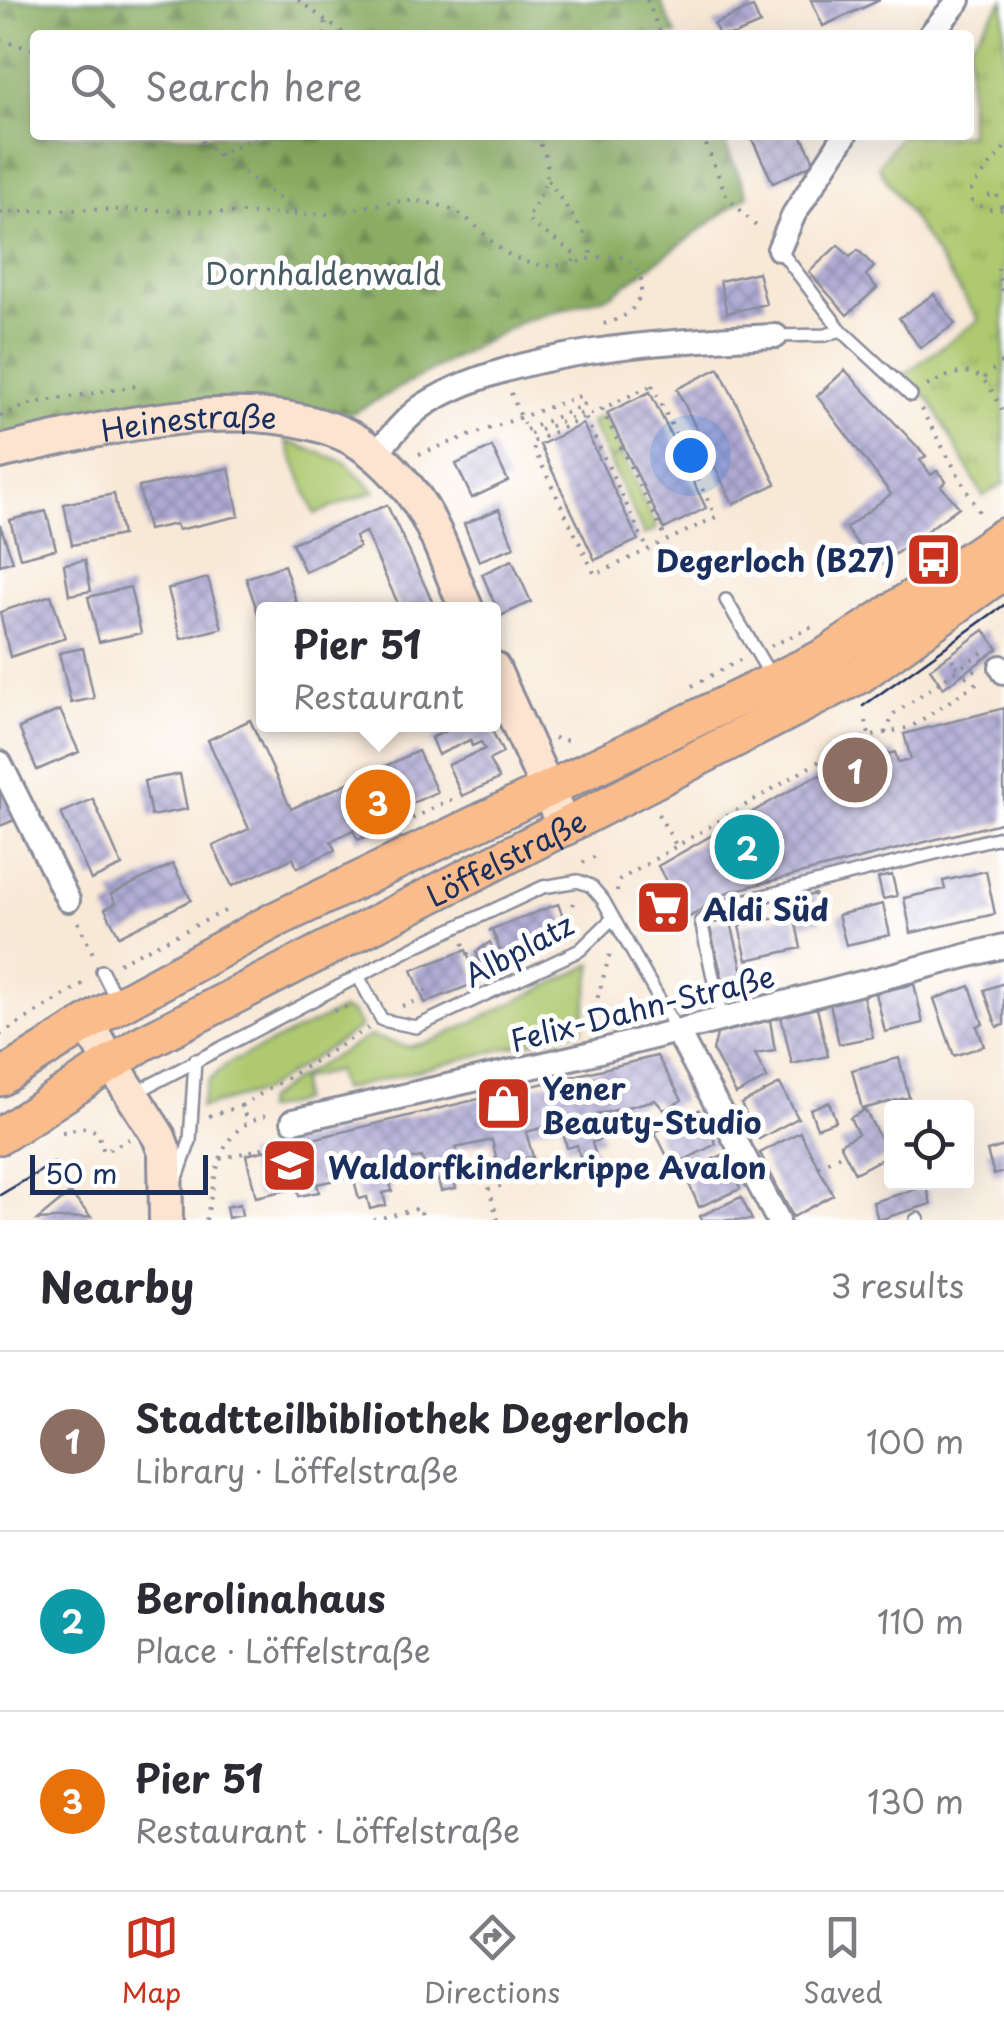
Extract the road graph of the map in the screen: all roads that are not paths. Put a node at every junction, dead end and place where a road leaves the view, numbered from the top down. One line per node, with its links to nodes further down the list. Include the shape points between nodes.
1 (959, 0): 2 (street)
2 (934, 30)
3 (842, 140): 4 (street)
4 (779, 249): 5 (lane)
5 (840, 330): 6 (lane); 7 (lane)
6 (776, 336): 9 (street, via 650,341 502,373 420,407)
7 (912, 395)
8 (0, 452): 9 (street, Heinestraße, via 134,425 250,416 342,433)
9 (375, 454): 13 (street, Heinestraße, via 412,494)
10 (994, 526): 14 (main road, Löffelstraße, via 824,656)
11 (1004, 571): 18 (main road, Löffelstraße, via 860,675)
12 (726, 600): 14 (lane)
13 (462, 602)
14 (766, 666): 17 (main road, Löffelstraße)
15 (501, 686): 17 (street)
16 (0, 763): 20 (street)
17 (546, 789): 18 (street); 25 (main road, Löffelstraße)
18 (564, 829): 30 (main road, Löffelstraße)
19 (1004, 836): 26 (lane, via 724,906 701,922)
20 (68, 900)
21 (612, 919): 24 (lane, Albplatz, via 591,886 564,881 499,905); 24 (lane, Albplatz, via 580,950 416,1028 382,1020); 28 (lane)
22 (1004, 946): 26 (street, Felix-Dahn-Straße)
23 (102, 972): 25 (lane)
24 (358, 976): 29 (lane, Albplatz)
25 (120, 1004): 27 (main road, Löffelstraße)
26 (722, 1019): 28 (street, Felix-Dahn-Straße)
27 (86, 1023): 30 (street); 31 (main road, Löffelstraße)
28 (677, 1031): 33 (street, Felix-Dahn-Straße); 36 (street)
29 (195, 1060): 32 (lane, Albplatz); 35 (lane, via 190,1142)
30 (111, 1062): 32 (street); 34 (main road, Löffelstraße)
31 (0, 1078)
32 (132, 1094): 35 (street, via 166,1153)
33 (293, 1121)
34 (0, 1136)
35 (167, 1210)
36 (778, 1220)

